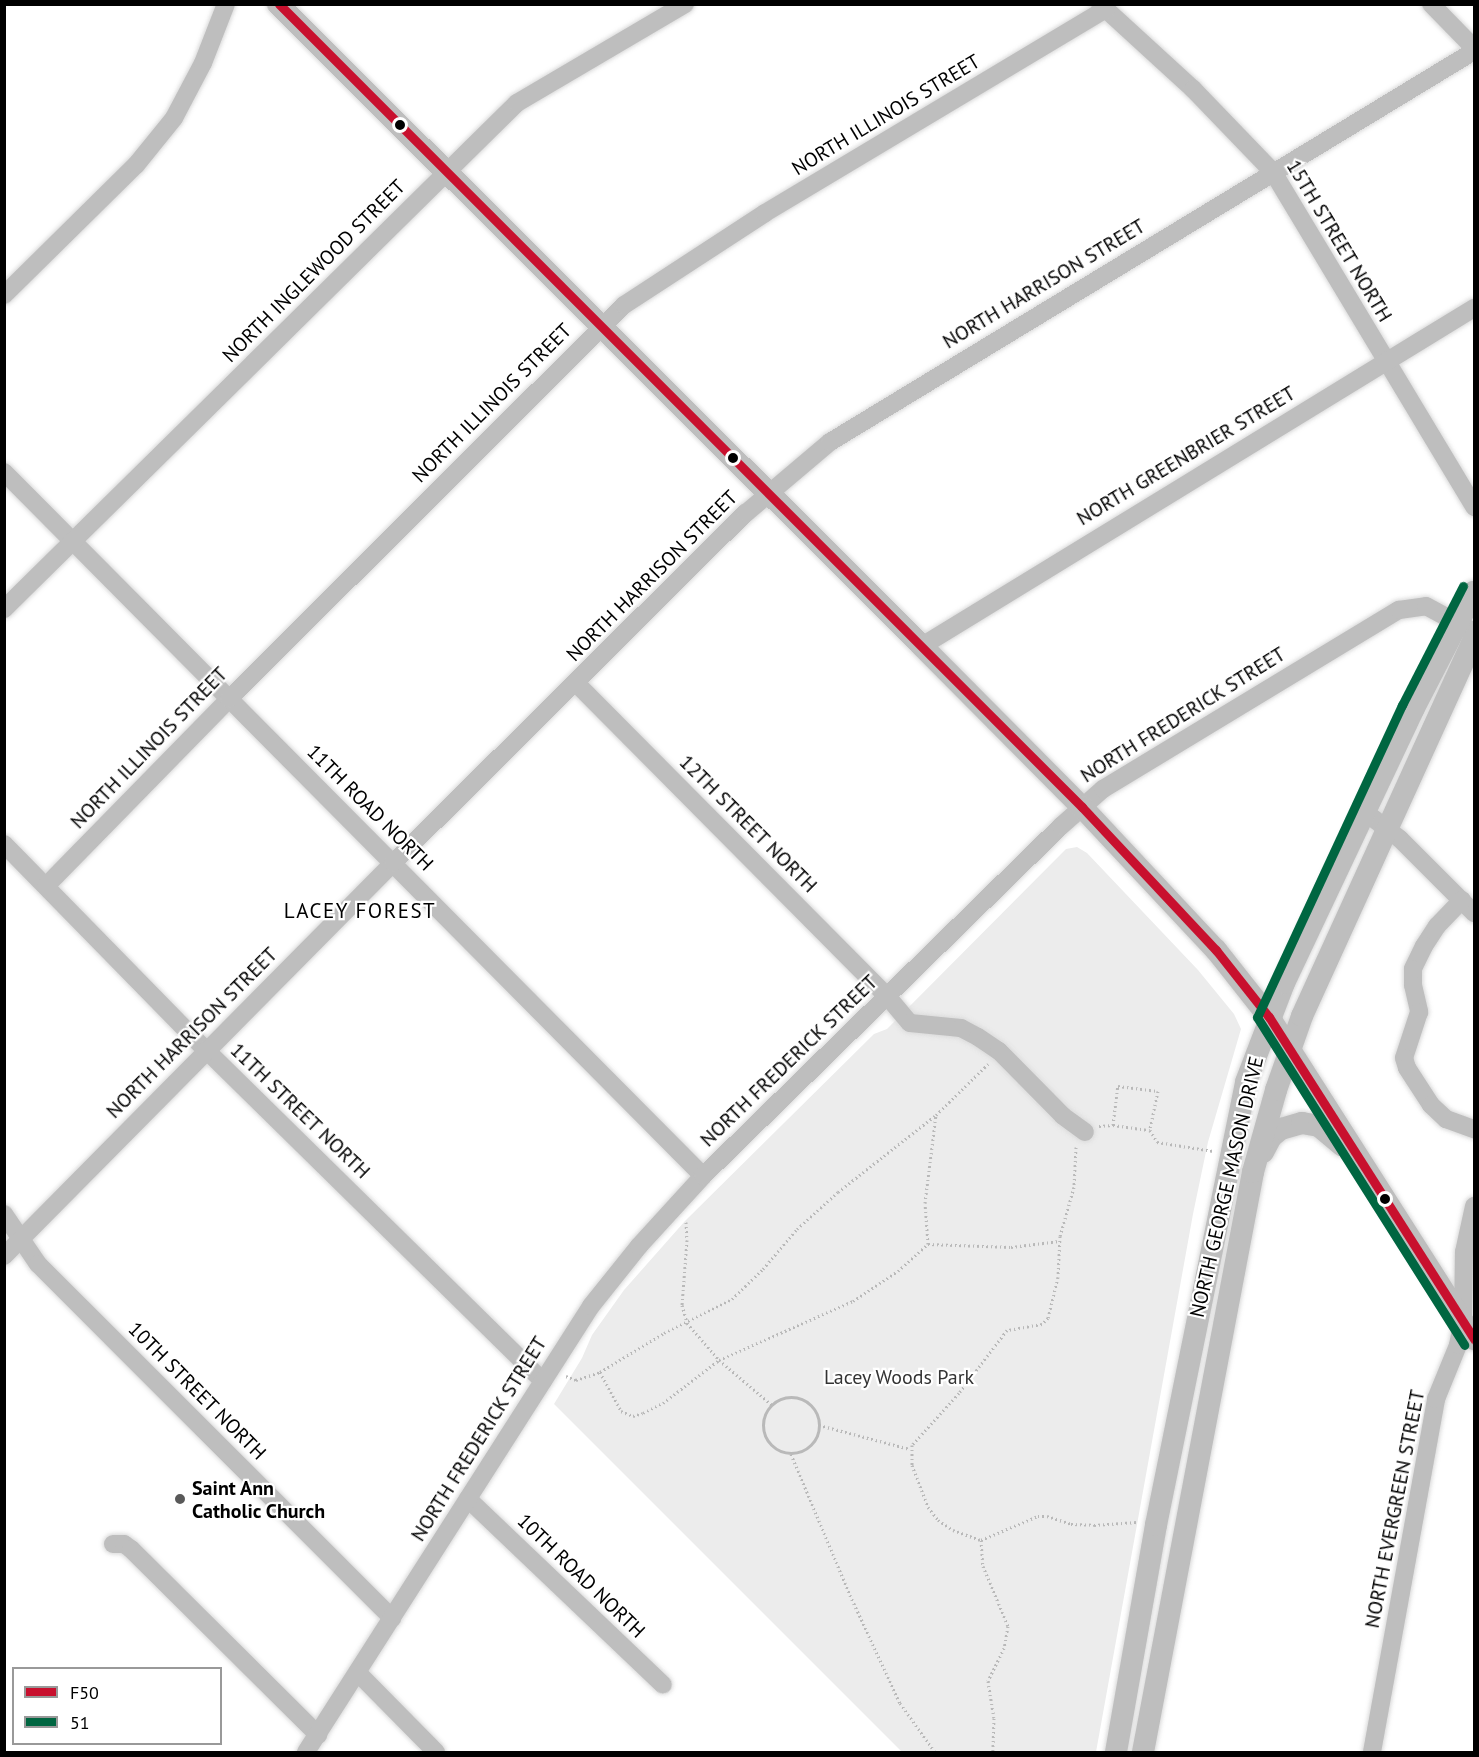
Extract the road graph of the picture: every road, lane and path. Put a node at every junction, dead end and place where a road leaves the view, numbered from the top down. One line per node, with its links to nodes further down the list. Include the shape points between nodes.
1 (226, 4): 9 (street, via 203,63 174,118 136,165)
2 (278, 4): 8 (main road)
3 (685, 4): 8 (street, NORTH INGLEWOOD STREET, via 517,103)
4 (1431, 4): 6 (street)
5 (1103, 7): 7 (street, 15TH STREET NORTH, via 1193,88); 11 (street, NORTH ILLINOIS STREET, via 755,219 641,292)
6 (1474, 50): 7 (street, NORTH HARRISON STREET)
7 (1273, 172): 12 (street, 15TH STREET NORTH); 14 (street, NORTH HARRISON STREET, via 840,436)
8 (446, 173): 11 (main road); 16 (street, NORTH INGLEWOOD STREET)
9 (4, 295)
10 (1474, 308): 12 (street, NORTH GREENBRIER STREET)
11 (602, 326): 14 (main road); 23 (street, NORTH ILLINOIS STREET)
12 (1386, 361): 15 (street, 15TH STREET NORTH); 21 (street, NORTH GREENBRIER STREET)
13 (4, 472): 16 (street, 11TH ROAD NORTH)
14 (769, 493): 21 (main road); 22 (street, NORTH HARRISON STREET)
15 (1474, 507)
16 (73, 540): 18 (street, NORTH INGLEWOOD STREET); 23 (street, 11TH ROAD NORTH)
17 (1474, 592): 19 (main road, NORTH GEORGE MASON DRIVE)
18 (4, 609)
19 (1466, 627): 24 (street, NORTH FREDERICK STREET, via 1426,606 1399,610 1103,789); 25 (main road, NORTH GEORGE MASON DRIVE)
20 (1474, 639): 26 (main road, NORTH GEORGE MASON DRIVE)
21 (922, 646): 24 (main road)
22 (576, 683): 28 (street, NORTH HARRISON STREET); 31 (street, 12TH STREET NORTH)
23 (229, 699): 28 (street, 11TH ROAD NORTH); 29 (street, NORTH ILLINOIS STREET)
24 (1082, 807): 31 (street, NORTH FREDERICK STREET); 32 (main road, via 1216,950)
25 (1365, 812): 26 (street); 32 (main road, NORTH GEORGE MASON DRIVE)
26 (1387, 828): 30 (street); 33 (main road, NORTH GEORGE MASON DRIVE)
27 (4, 844): 29 (street, 11TH STREET NORTH)
28 (393, 863): 34 (street, NORTH HARRISON STREET); 44 (street, 11TH ROAD NORTH)
29 (46, 886): 34 (street, 11TH STREET NORTH)
30 (1468, 907): 38 (street, via 1437,926 1413,969 1419,1012 1404,1058 1431,1105 1446,1119)
31 (887, 996): 35 (street, 12TH STREET NORTH, via 910,1023 961,1028); 44 (street, NORTH FREDERICK STREET)
32 (1269, 1017): 33 (main road); 41 (main road, NORTH GEORGE MASON DRIVE, via 1246,1082)
33 (1289, 1049): 42 (main road); 43 (main road, NORTH GEORGE MASON DRIVE)
34 (206, 1050): 48 (street, NORTH HARRISON STREET); 57 (street, 11TH STREET NORTH)
35 (999, 1051): 36 (path); 40 (street, 12TH STREET NORTH, via 1063,1116)
36 (936, 1115): 50 (path, via 925,1203); 52 (path, via 838,1192 797,1229 732,1299)
37 (1113, 1125): 39 (path); 39 (path, via 1118,1086 1158,1091); 40 (path)
38 (1474, 1129)
39 (1150, 1130): 41 (path, via 1157,1142)
40 (1085, 1132): 49 (path, via 1077,1142 1074,1187)
41 (1230, 1154): 74 (main road, NORTH GEORGE MASON DRIVE, via 1156,1525)
42 (1364, 1168): 43 (main road, via 1318,1126 1302,1123 1288,1125 1271,1137); 53 (main road)
43 (1253, 1172): 75 (main road, NORTH GEORGE MASON DRIVE)
44 (703, 1176): 45 (street, NORTH FREDERICK STREET)
45 (677, 1202): 52 (path, via 686,1223 682,1305); 57 (street, NORTH FREDERICK STREET, via 591,1306)
46 (1474, 1206): 53 (street, NORTH EVERGREEN STREET, via 1464,1252)
47 (4, 1214): 48 (street, 10TH STREET NORTH)
48 (22, 1239): 51 (street, NORTH HARRISON STREET); 66 (street, 10TH STREET NORTH, via 38,1264)
49 (1060, 1241): 50 (path, via 1011,1247); 60 (path, via 1058,1277 1048,1318 1042,1324 1007,1330)
50 (928, 1245): 54 (path, via 853,1301)
51 (4, 1256)
52 (687, 1323): 54 (path); 55 (path)
53 (1469, 1329): 76 (street, NORTH EVERGREEN STREET, via 1436,1399)
54 (719, 1360): 55 (path, via 663,1402 633,1416 621,1411); 58 (path)
55 (600, 1372): 56 (path, via 576,1380)
56 (570, 1376)
57 (543, 1381): 62 (street, NORTH FREDERICK STREET)
58 (772, 1405): 59 (path, via 789,1397 798,1398 813,1408); 61 (path, via 764,1420 765,1436 775,1448)
59 (819, 1425): 60 (path); 61 (path, via 808,1448)
60 (910, 1449): 64 (path, via 927,1507 953,1530)
61 (791, 1454): 72 (path, via 849,1596 900,1703)
62 (468, 1499): 66 (street, NORTH FREDERICK STREET); 68 (street, 10TH ROAD NORTH)
63 (1130, 1522): 64 (path, via 1094,1526 1038,1516)
64 (981, 1540): 73 (path, via 983,1566 1008,1626 1004,1648 988,1681 994,1718)
65 (113, 1544): 69 (street, via 131,1549)
66 (392, 1618): 67 (street, NORTH FREDERICK STREET)
67 (358, 1673): 69 (street, NORTH FREDERICK STREET); 71 (street)
68 (663, 1685)
69 (318, 1735): 70 (street, NORTH FREDERICK STREET)
70 (306, 1752)
71 (436, 1752)
72 (935, 1752)
73 (993, 1752)
74 (1116, 1752)
75 (1143, 1752)
76 (1372, 1752)

